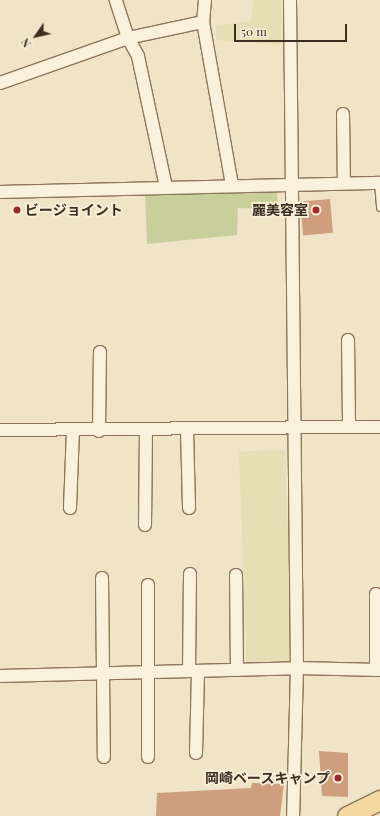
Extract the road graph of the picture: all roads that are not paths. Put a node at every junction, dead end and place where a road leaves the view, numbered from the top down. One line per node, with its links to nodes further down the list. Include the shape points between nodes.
1 (116, 0): 5 (street)
2 (205, 0): 4 (street)
3 (290, 0): 10 (street)
4 (203, 22): 5 (street); 11 (street)
5 (128, 38): 6 (street); 12 (street, via 138,56)
6 (0, 83)
7 (343, 114): 8 (street)
8 (344, 183): 9 (street); 10 (street)
9 (379, 183): 14 (lane)
10 (291, 184): 11 (street); 17 (street)
11 (232, 185): 12 (street)
12 (166, 187): 13 (street)
13 (0, 192)
14 (380, 208)
15 (348, 340): 18 (street)
16 (100, 352): 23 (street)
17 (293, 426): 18 (street); 21 (street); 33 (street)
18 (349, 427): 19 (street)
19 (380, 427)
20 (0, 430): 22 (street)
21 (187, 430): 24 (street); 26 (street)
22 (73, 431): 23 (street); 25 (street)
23 (99, 431): 24 (street)
24 (146, 431): 27 (street)
25 (70, 508)
26 (189, 508)
27 (145, 525)
28 (190, 574): 36 (street)
29 (236, 575): 34 (street)
30 (102, 578): 38 (street)
31 (148, 585): 37 (street)
32 (376, 594): 35 (street)
33 (297, 668): 34 (street); 35 (street); 44 (street)
34 (237, 670): 36 (street)
35 (378, 670)
36 (194, 671): 37 (street); 40 (street)
37 (146, 672): 38 (street); 42 (street)
38 (104, 673): 39 (street); 41 (street)
39 (0, 676)
40 (196, 753)
41 (104, 757)
42 (148, 757)
43 (380, 800): 45 (main road)
44 (293, 816)
45 (347, 816)

